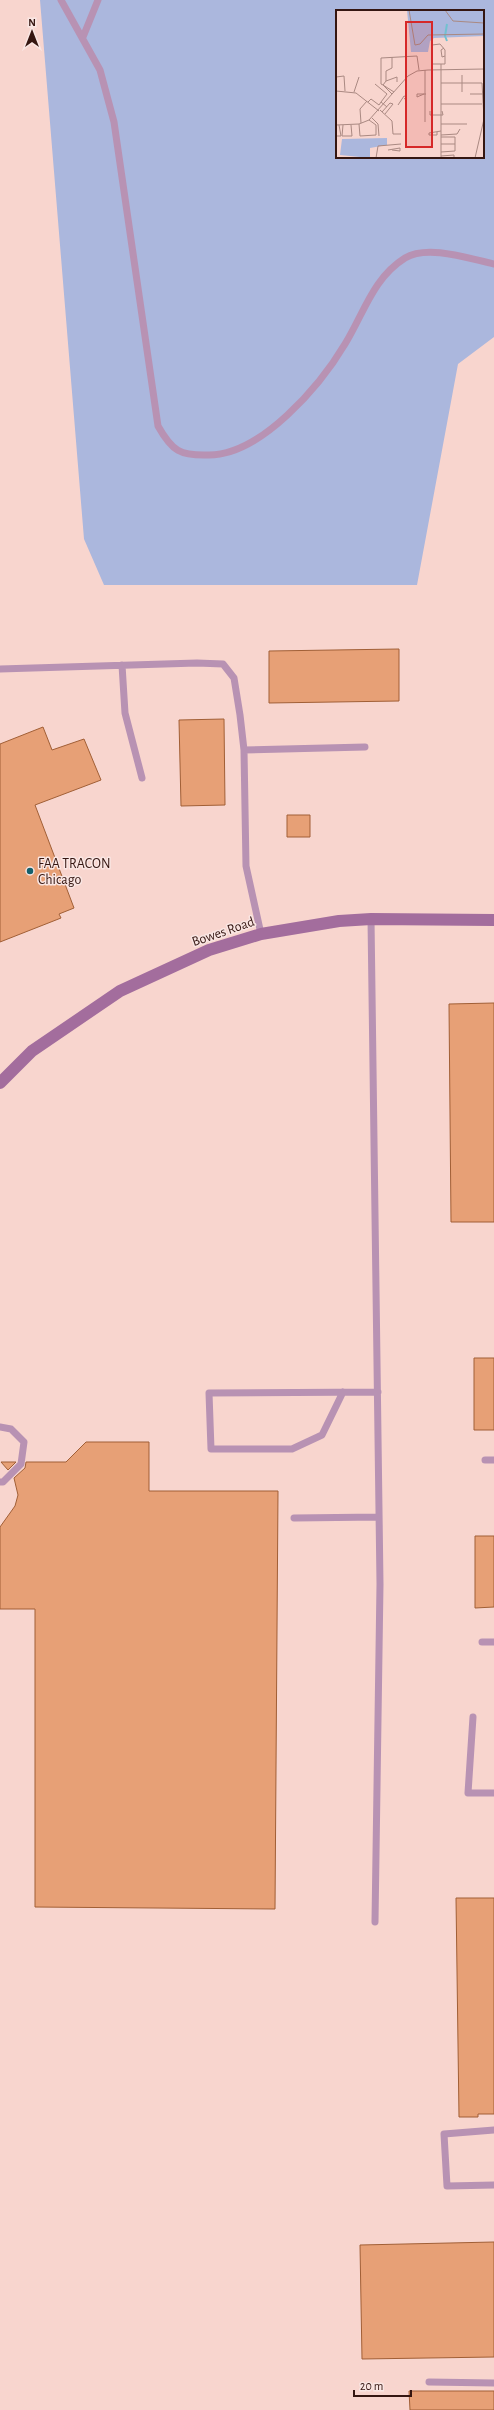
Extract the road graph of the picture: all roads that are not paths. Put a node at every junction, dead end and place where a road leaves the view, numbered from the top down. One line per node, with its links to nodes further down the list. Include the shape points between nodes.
1 (61, 0): 3 (lane)
2 (98, 0): 3 (lane)
3 (83, 37): 4 (lane, via 100,70 114,122 158,426 167,443 179,453 194,456 217,455 240,447 277,425 309,394 332,366 377,284 391,268 406,257 422,252 451,254)
4 (494, 264)
5 (122, 665): 6 (lane); 8 (lane, via 223,664 234,678); 9 (lane, via 125,713)
6 (0, 669)
7 (365, 747): 8 (lane)
8 (244, 750): 12 (lane, via 246,866)
9 (142, 778)
10 (371, 919): 11 (main road, Bowes Road); 12 (main road, Bowes Road, via 299,926); 15 (lane)
11 (494, 920)
12 (261, 934): 13 (main road, Bowes Road, via 209,950 120,991 32,1051)
13 (0, 1083)
14 (343, 1392): 14 (lane, via 210,1393 211,1449 292,1449 322,1435); 15 (lane)
15 (378, 1392): 20 (lane)
16 (0, 1427): 19 (lane, via 11,1429 24,1442 21,1464)
17 (485, 1460): 18 (lane)
18 (494, 1460)
19 (0, 1482)
20 (379, 1517): 21 (lane); 26 (lane)
21 (294, 1518)
22 (482, 1642): 23 (lane)
23 (494, 1642)
24 (472, 1717): 25 (lane, via 468,1793)
25 (494, 1793)
26 (375, 1922)
27 (494, 2130): 28 (lane, via 444,2134 448,2186)
28 (494, 2185)
29 (429, 2382): 30 (lane)
30 (494, 2383)

